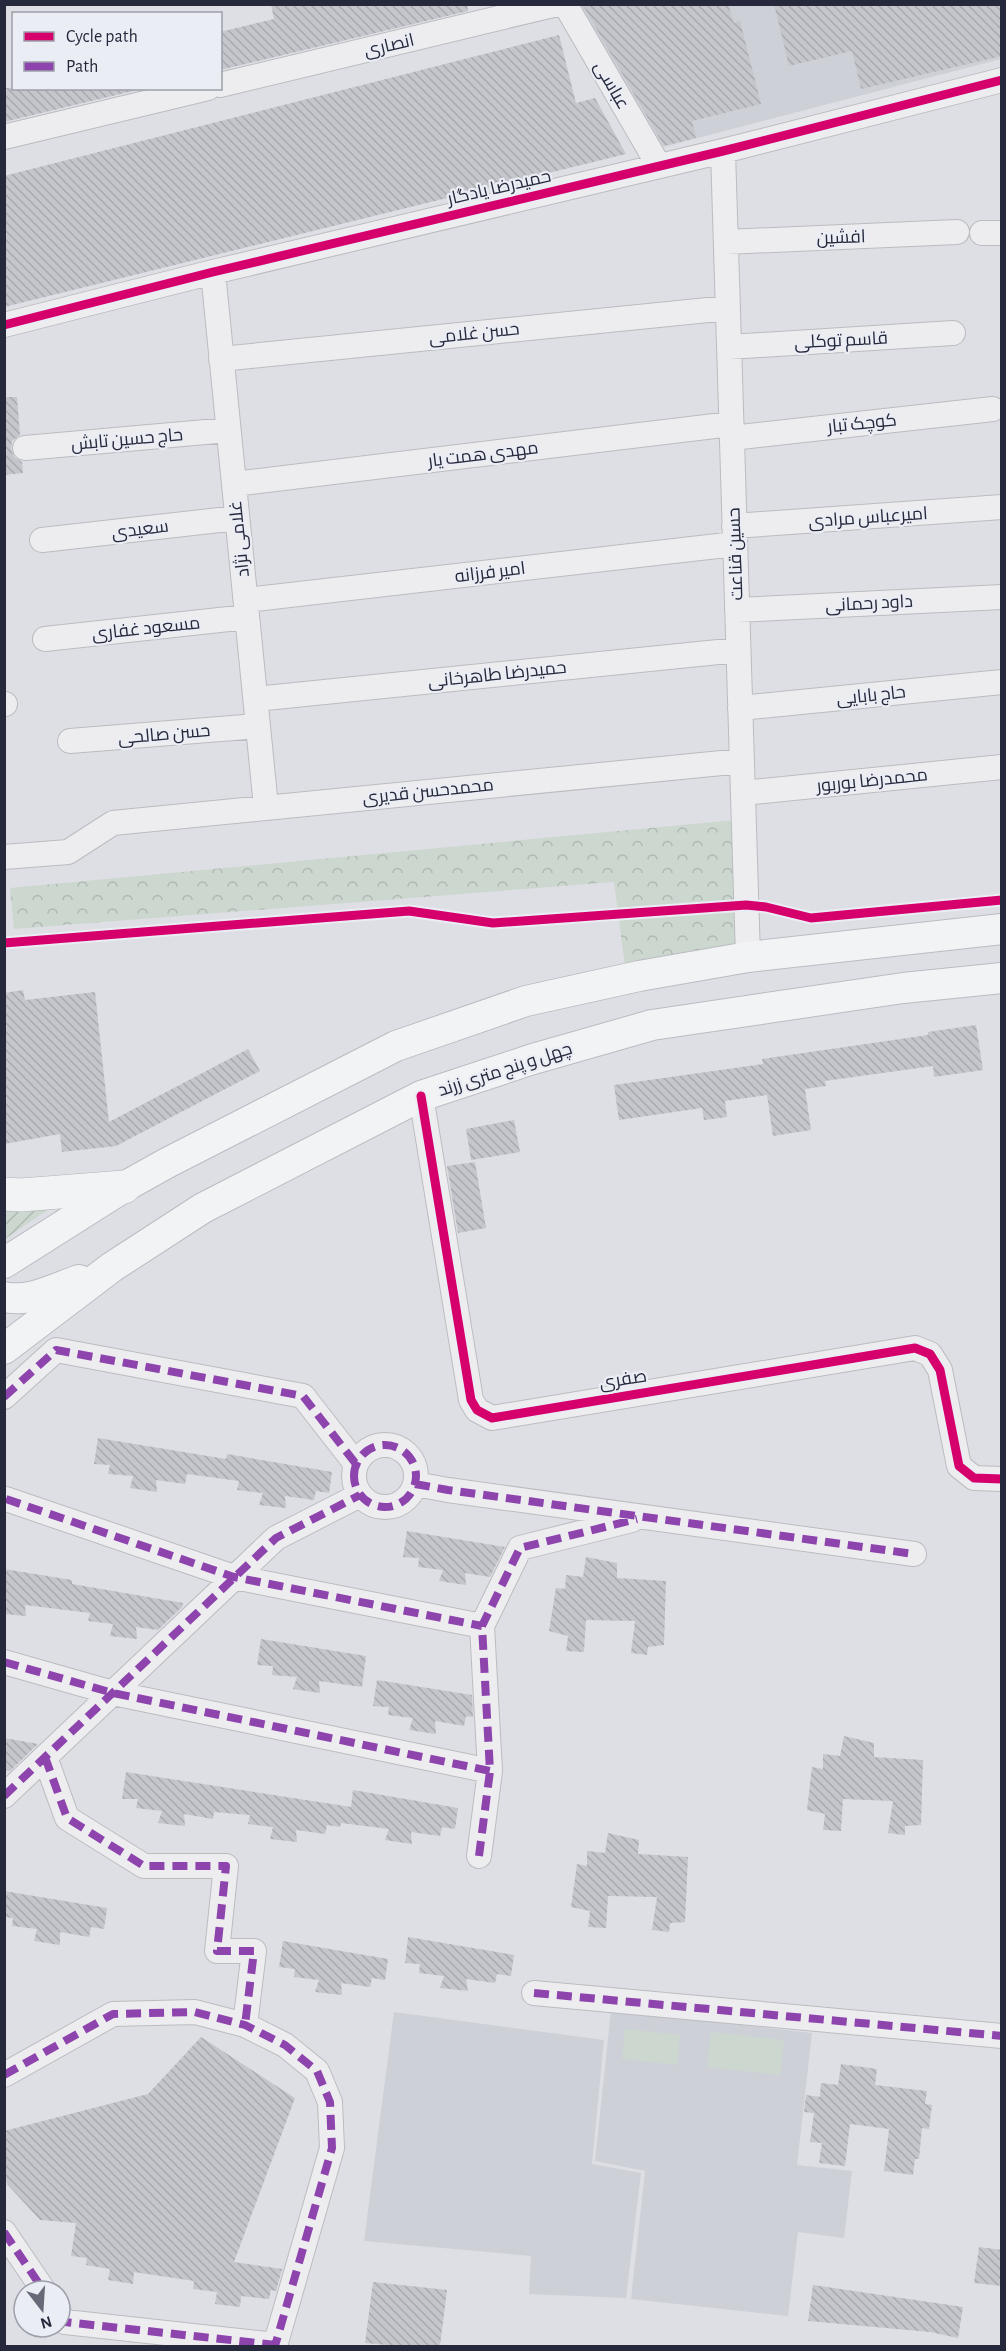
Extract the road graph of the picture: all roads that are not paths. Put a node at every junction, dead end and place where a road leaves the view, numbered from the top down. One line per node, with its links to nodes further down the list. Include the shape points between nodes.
1 (557, 4): 4 (street, انصاری)
2 (565, 4): 8 (street, عباسی)
3 (1002, 80): 7 (street, حمیدرضا یادگار)
4 (222, 86)
5 (200, 90): 6 (street)
6 (4, 137)
7 (723, 151): 8 (street, حمیدرضا یادگار); 10 (street, حسین قناعت)
8 (659, 166): 11 (street, حمیدرضا یادگار)
9 (957, 232): 10 (street, افشین)
10 (726, 242): 12 (street, حسین قناعت)
11 (213, 272): 13 (street, حمیدرضا یادگار); 16 (street, غلامی نژاد)
12 (728, 308): 15 (street, حسین قناعت); 16 (street, حسن غلامی)
13 (4, 325)
14 (953, 333): 15 (street, قاسم توکلی)
15 (729, 347): 19 (street, حسین قناعت)
16 (221, 359): 18 (street, غلامی نژاد)
17 (993, 409): 19 (street, کوچک تبار)
18 (228, 429): 20 (street, حاج حسین تابش); 21 (street, غلامی نژاد)
19 (731, 431): 21 (street, مهدی همت یار); 24 (street, حسین قناعت)
20 (25, 448)
21 (234, 484): 23 (street, غلامی نژاد)
22 (1002, 507): 24 (street, امیرعباس مرادی)
23 (237, 518): 25 (street, سعيدی); 27 (street, غلامی نژاد)
24 (735, 535): 27 (street, امیر فرزانه); 28 (street, حسین قناعت)
25 (42, 540)
26 (1002, 597): 28 (street, داود رحمانی)
27 (247, 609): 29 (street, مسعود غفاری); 32 (street, غلامی نژاد)
28 (737, 610): 30 (street, حسین قناعت)
29 (45, 639)
30 (738, 650): 32 (street, حمیدرضا طاهرخانی); 33 (street, حسین قناعت)
31 (1002, 682): 33 (street, حاج بابایی)
32 (256, 699): 34 (street, غلامی نژاد)
33 (740, 708): 36 (street, حسین قناعت)
34 (258, 726): 35 (street, حسن صالحی); 39 (street, غلامی نژاد)
35 (70, 741)
36 (742, 761): 38 (street, حسین قناعت); 39 (street, محمدحسن قدیری)
37 (1002, 767): 38 (street, محمدرضا بوربور)
38 (743, 793): 42 (street, حسین قناعت)
39 (266, 807): 40 (street, محمدحسن قدیری, via 114,823 68,852)
40 (4, 857)
41 (1002, 929): 42 (main road)
42 (748, 957): 45 (main road, via 526,1001 396,1046)
43 (1002, 978): 44 (main road, چهل و پنج متری زرند, via 903,988 652,1025)
44 (421, 1096): 48 (main road, چهل و پنج متری زرند, via 203,1208); 53 (street, صفری, via 471,1400 477,1410 492,1418 915,1348 930,1354 940,1370 959,1466 974,1478)
45 (124, 1187): 46 (highway); 47 (main road)
46 (4, 1194)
47 (4, 1263)
48 (112, 1267): 49 (main road, via 41,1294 15,1300); 50 (main road, چهل و پنج متری زرند)
49 (4, 1297)
50 (4, 1349)
51 (4, 1397): 52 (street, via 56,1350 303,1396)
52 (356, 1464): 54 (street, via 371,1448 392,1445 410,1456 415,1465); 55 (street, via 355,1485)
53 (1002, 1479)
54 (415, 1484): 55 (street, via 405,1500 388,1507 368,1502); 57 (street)
55 (360, 1495): 59 (street, via 276,1538)
56 (6, 1499): 59 (street)
57 (643, 1517): 58 (street); 60 (street, via 519,1548)
58 (914, 1554)
59 (234, 1577): 60 (street); 62 (street)
60 (482, 1626): 64 (street)
61 (4, 1662): 62 (street)
62 (113, 1693): 63 (street); 64 (street)
63 (45, 1757): 65 (street); 68 (street, via 67,1818 144,1866 226,1866 217,1951 254,1951)
64 (490, 1771): 66 (street)
65 (4, 1796)
66 (479, 1856)
67 (534, 1993): 69 (street)
68 (245, 2025): 70 (street, via 195,2012 113,2014); 74 (street, via 285,2045 317,2071 330,2102 332,2148)
69 (1002, 2036)
70 (4, 2075)
71 (4, 2232): 72 (street)
72 (36, 2279)
73 (72, 2323): 74 (street)
74 (276, 2346)

